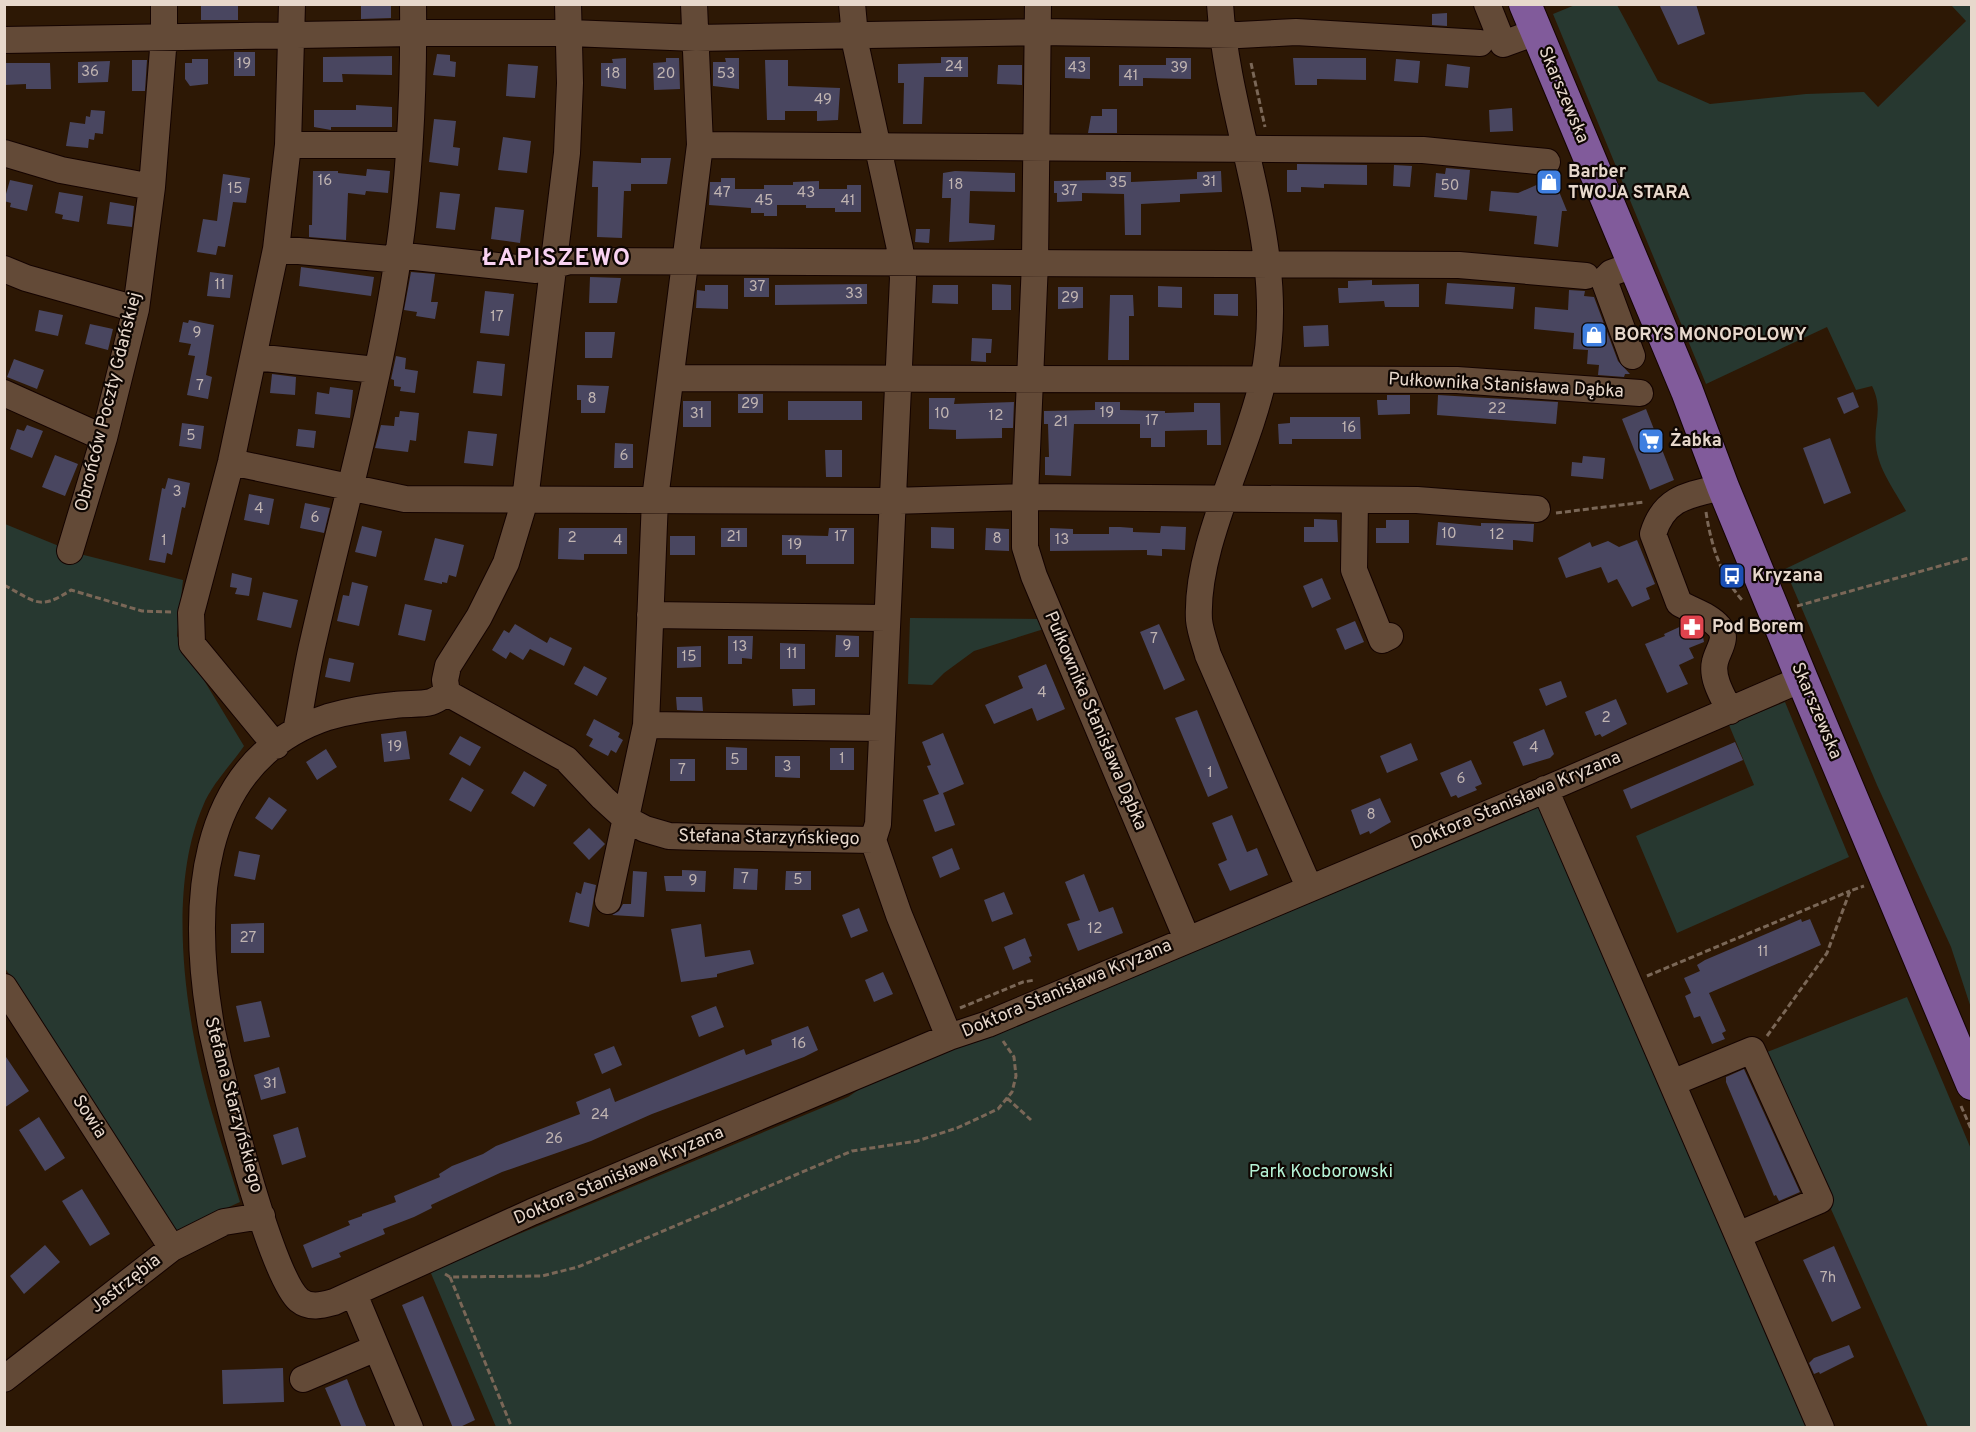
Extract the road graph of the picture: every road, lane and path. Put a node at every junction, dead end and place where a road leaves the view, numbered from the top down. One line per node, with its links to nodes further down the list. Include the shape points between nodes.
1 (164, 4): 17 (street, Obrońców Poczty Gdańskiej)
2 (292, 4): 16 (street)
3 (413, 4): 12 (street)
4 (568, 4): 13 (street)
5 (694, 4): 18 (street)
6 (852, 4): 14 (street)
7 (1038, 4): 11 (street, Pułkownika Stanisława Dąbka)
8 (1220, 4): 15 (street)
9 (1487, 4): 20 (street)
10 (1531, 12): 20 (street); 37 (main road, Skarszewska)
11 (1040, 32): 14 (street); 15 (street); 25 (street, Pułkownika Stanisława Dąbka)
12 (414, 33): 13 (street); 16 (street); 22 (street)
13 (570, 33): 18 (street); 36 (street, via 567,153)
14 (855, 34): 18 (street); 24 (street)
15 (1223, 34): 20 (street, via 1296,32); 26 (street)
16 (292, 35): 17 (street); 21 (street)
17 (164, 37): 19 (street); 29 (street, Obrońców Poczty Gdańskiej)
18 (696, 38): 23 (street)
19 (4, 40)
20 (1491, 43)
21 (288, 145): 22 (street); 30 (street)
22 (408, 145): 31 (street)
23 (700, 145): 24 (street); 32 (street)
24 (877, 147): 25 (street); 34 (street)
25 (1037, 149): 26 (street); 33 (street, Pułkownika Stanisława Dąbka)
26 (1245, 149): 28 (street, via 1423,150); 35 (street)
27 (4, 153): 29 (street, via 61,170)
28 (1547, 162)
29 (152, 187): 40 (street, Obrońców Poczty Gdańskiej)
30 (276, 249): 31 (street); 42 (street)
31 (398, 257): 36 (street, via 536,270); 43 (street)
32 (686, 262): 34 (street); 36 (street, via 570,261); 44 (street)
33 (1035, 262): 34 (street); 35 (street); 46 (street, Pułkownika Stanisława Dąbka)
34 (902, 263): 45 (street)
35 (1267, 264): 39 (street, via 1459,265); 47 (street, via 1270,310)
36 (556, 265): 56 (street)
37 (1633, 265): 41 (street, via 1611,273 1604,280); 52 (main road, Skarszewska)
38 (4, 269): 40 (street)
39 (1586, 276)
40 (136, 309): 50 (street, Obrońców Poczty Gdańskiej)
41 (1632, 356)
42 (255, 357): 43 (street); 51 (street)
43 (376, 370): 53 (street)
44 (672, 378): 45 (street); 55 (street)
45 (899, 379): 46 (street); 59 (street)
46 (1029, 380): 47 (street, Pułkownika Stanisława Dąbka); 54 (street, Pułkownika Stanisława Dąbka)
47 (1263, 380): 49 (street, Pułkownika Stanisława Dąbka, via 1456,380); 57 (street)
48 (4, 393): 50 (street)
49 (1640, 393)
50 (101, 446): 63 (street, Obrońców Poczty Gdańskiej)
51 (231, 462): 53 (street); 67 (street)
52 (1723, 487): 66 (main road, Skarszewska); 73 (street, via 1676,500 1665,510 1653,534 1679,603 1722,629 1723,639 1714,664 1715,679)
53 (351, 488): 56 (street, via 405,499); 76 (street, via 312,644)
54 (1025, 497): 57 (street); 59 (street); 85 (street, Pułkownika Stanisława Dąbka, via 1025,547 1029,563)
55 (655, 499): 56 (street); 59 (street); 68 (street)
56 (525, 500): 72 (street, via 520,524 492,592 448,666)
57 (1225, 500): 58 (street); 82 (street, via 1204,567 1199,622 1208,655)
58 (1355, 500): 61 (street, via 1417,500); 70 (street, via 1354,570 1382,640)
59 (891, 501): 69 (street)
60 (1642, 502): 61 (path, via 1547,513)
61 (1538, 509)
62 (1706, 513): 66 (path, via 1710,537 1729,586)
63 (70, 551)
64 (1971, 557): 66 (path)
65 (4, 585): 67 (path, via 39,604 52,603 71,590 142,611)
66 (1762, 610): 71 (main road, Skarszewska)
67 (191, 613): 77 (street, via 192,644)
68 (650, 615): 69 (street); 74 (street)
69 (886, 618): 75 (street)
70 (1390, 636)
71 (1802, 679): 73 (street, Doktora Stanisława Kryzana); 92 (main road, Skarszewska)
72 (447, 693): 76 (street, Stefana Starzyńskiego, via 431,702 332,716); 79 (street, Stefana Starzyńskiego, via 566,759)
73 (1730, 711): 78 (street, Doktora Stanisława Kryzana)
74 (646, 724): 75 (street); 79 (street)
75 (882, 728): 80 (street, via 878,824)
76 (296, 731): 77 (street, Stefana Starzyńskiego)
77 (276, 746): 95 (street, Stefana Starzyńskiego, via 239,784 226,805 212,838 202,888 203,964 212,1031)
78 (1545, 789): 82 (street, Doktora Stanisława Kryzana); 91 (street)
79 (627, 819): 80 (street, Stefana Starzyńskiego, via 645,830 669,836); 84 (street)
80 (873, 840): 89 (street, Stefana Starzyńskiego)
81 (1869, 884): 83 (path)
82 (1308, 888): 85 (street, Doktora Stanisława Kryzana)
83 (1850, 891): 86 (path); 90 (path, via 1827,953)
84 (608, 901)
85 (1187, 939): 88 (street, Doktora Stanisława Kryzana)
86 (1652, 974)
87 (4, 987): 97 (street, Sowia)
88 (988, 1024): 89 (street, Doktora Stanisława Kryzana); 93 (path, via 1014,1057 1016,1076)
89 (949, 1037): 98 (street, Doktora Stanisława Kryzana)
90 (1754, 1054): 91 (street, via 1752,1050); 96 (street, via 1820,1200)
91 (1672, 1083): 96 (street)
92 (1971, 1084)
93 (1008, 1098): 94 (path); 99 (path, via 998,1109 957,1128 917,1141 852,1151 578,1267 542,1276)
94 (1031, 1120)
95 (262, 1216): 97 (street, Jastrzębia, via 224,1222); 100 (street, Stefana Starzyńskiego, via 290,1290 301,1302 315,1306)
96 (1738, 1235): 106 (street)
97 (172, 1248): 102 (street, Jastrzębia)
98 (431, 1258): 99 (path, via 435,1269); 100 (street, Doktora Stanisława Kryzana)
99 (450, 1277): 105 (path)
100 (344, 1298): 101 (street)
101 (376, 1348): 103 (street); 104 (street)
102 (4, 1379)
103 (303, 1379)
104 (410, 1428)
105 (512, 1428)
106 (1821, 1428)

